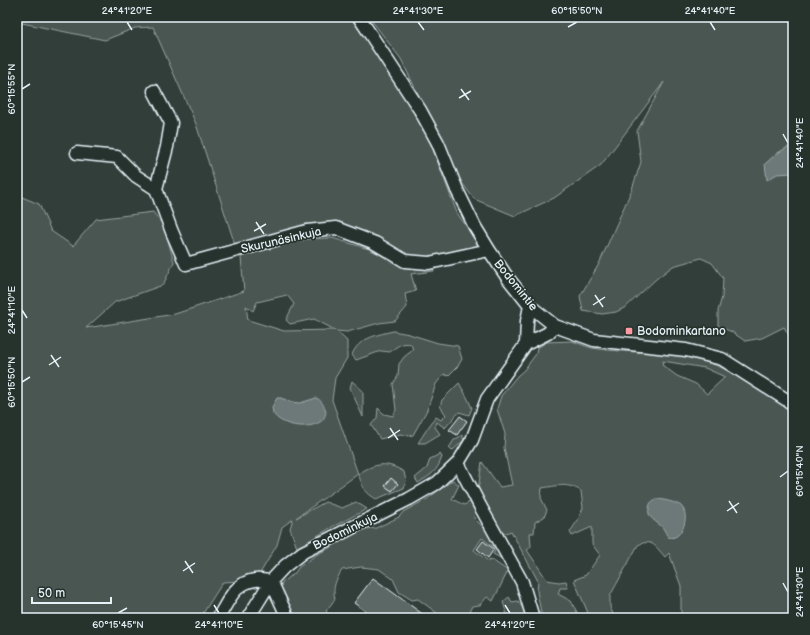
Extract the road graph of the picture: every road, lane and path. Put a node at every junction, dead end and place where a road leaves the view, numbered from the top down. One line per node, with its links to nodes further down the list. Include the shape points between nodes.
1 (359, 17): 5 (street, Bodomintie, via 420,110 438,143 475,227)
2 (154, 91): 4 (street, via 171,123)
3 (77, 153): 4 (street, via 117,157 136,176)
4 (156, 189): 5 (street, Skurunäsinkuja, via 186,264 307,231 336,228 375,243 405,260 429,263)
5 (489, 250): 6 (street, Bodomintie)
6 (530, 306): 7 (street, Bodomintie); 8 (street)
7 (555, 326): 8 (street, Bodominkuja, via 548,333); 9 (street, Bodomintie, via 594,340 686,350 722,359)
8 (526, 344): 10 (street, Bodominkuja, via 487,399 472,440)
9 (793, 404)
10 (458, 463): 11 (street, Bodominkuja, via 437,483 303,552 285,566); 15 (street, via 522,582)
11 (271, 582): 12 (street); 13 (street, via 256,580 240,585); 14 (street, Bodominkuja)
12 (284, 615)
13 (218, 618)
14 (248, 618)
15 (533, 618)

